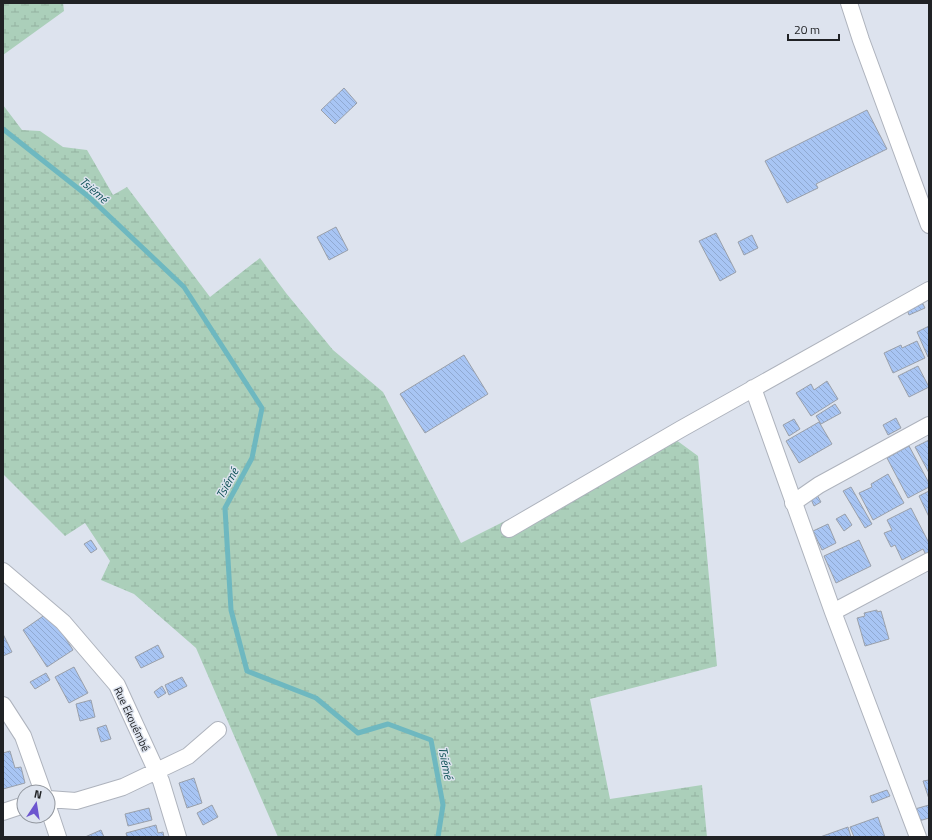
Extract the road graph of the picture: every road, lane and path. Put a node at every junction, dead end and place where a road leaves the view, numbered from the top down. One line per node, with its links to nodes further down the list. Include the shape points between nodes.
1 (850, 3): 2 (street, via 861,40)
2 (929, 225)
3 (929, 290): 4 (street)
4 (753, 388): 6 (street); 7 (street)
5 (929, 425): 6 (street, via 819,485)
6 (793, 503): 10 (street)
7 (509, 530)
8 (929, 561): 10 (street)
9 (3, 570): 13 (street, Rue Ekouémbé, via 63,622 117,685)
10 (833, 612): 21 (street)
11 (3, 705): 14 (street, via 23,736)
12 (218, 730): 13 (street, via 188,756)
13 (156, 772): 15 (street, via 123,788 76,801); 20 (street, Rue Ekouémbé)
14 (40, 784)
15 (56, 800)
16 (16, 808): 17 (street)
17 (3, 812)
18 (54, 824): 19 (street)
19 (58, 837)
20 (178, 837)
21 (918, 837)

